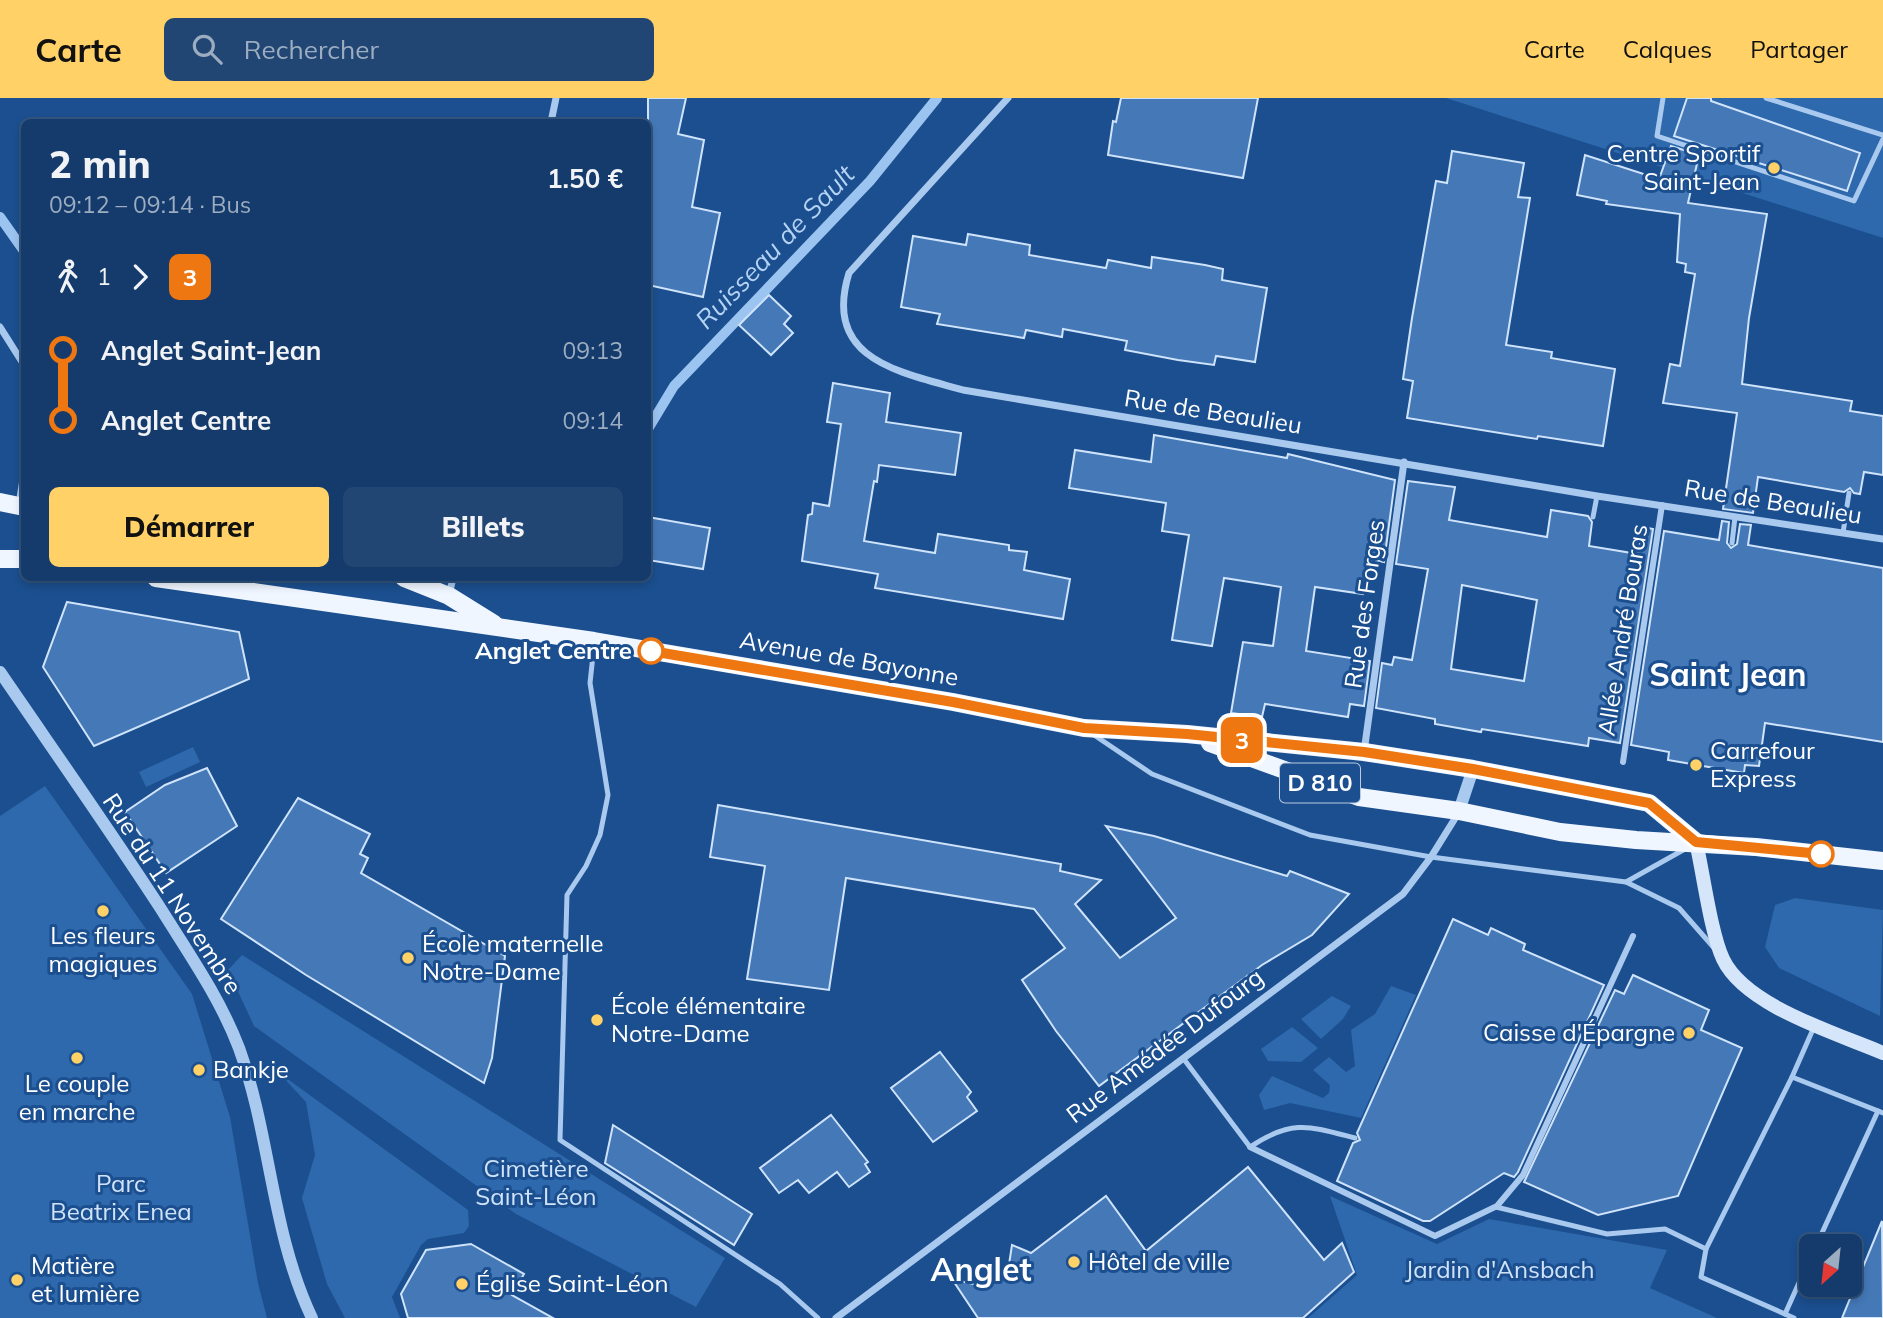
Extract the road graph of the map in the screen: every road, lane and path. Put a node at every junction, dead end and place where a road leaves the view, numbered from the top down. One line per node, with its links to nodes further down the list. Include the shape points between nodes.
1 (556, 98): 5 (street)
2 (1008, 98): 9 (street, Rue de Beaulieu, via 849,274 843,293 845,320 856,347 886,368 963,390)
3 (1663, 98): 6 (lane, via 1657,136 1854,201)
4 (1766, 98): 6 (lane)
5 (552, 119)
6 (1883, 137)
7 (0, 327): 8 (street)
8 (21, 360)
9 (1404, 462): 11 (street, Rue de Beaulieu); 31 (street, Rue des Forges)
10 (1849, 492): 17 (lane)
11 (1597, 496): 13 (street, Rue de Beaulieu); 15 (lane)
12 (0, 502): 14 (main road)
13 (1662, 505): 16 (street, Rue de Beaulieu); 32 (street, Allée André Bouras)
14 (21, 506)
15 (1593, 517)
16 (1735, 517): 17 (street, Rue de Beaulieu); 19 (lane)
17 (1843, 533): 18 (street, Rue de Beaulieu)
18 (1883, 539)
19 (1732, 542)
20 (0, 559): 21 (main road)
21 (21, 559)
22 (176, 581): 26 (main road, Avenue de Bayonne / D 810)
23 (412, 581): 25 (main road, Avenue de Bayonne / D 810)
24 (452, 581): 25 (street)
25 (449, 596): 26 (main road, Avenue de Bayonne / D 810)
26 (503, 629): 27 (main road, Avenue de Bayonne / D 810)
27 (594, 641): 29 (main road, Avenue de Bayonne / D 810); 54 (lane, via 590,683 608,795 600,835 567,895 560,1140 780,1284)
28 (0, 672): 53 (street, Rue du 11 Novembre, via 211,987 253,1092 277,1218 295,1282)
29 (1084, 728): 30 (main road, Avenue de Bayonne / D 810); 36 (lane, via 1152,774 1277,824 1310,835)
30 (1187, 734): 31 (main road, D 810); 34 (main road, D 810, via 1359,797)
31 (1364, 752): 33 (main road, D 810)
32 (1623, 762)
33 (1473, 769): 34 (street, Rue Amédée Dufourg); 35 (main road, D 810, via 1649,803)
34 (1459, 811): 35 (main road, D 810, via 1560,832); 36 (street, Rue Amédée Dufourg)
35 (1696, 842): 37 (main road, D 810); 38 (lane); 40 (main road)
36 (1431, 857): 38 (lane); 43 (street, Rue Amédée Dufourg, via 1403,894)
37 (1883, 861)
38 (1626, 881): 40 (lane, via 1679,908)
39 (1633, 936): 48 (street, via 1523,1175)
40 (1721, 957): 41 (main road, via 1735,979 1768,1002)
41 (1815, 1024): 42 (main road); 44 (lane)
42 (1883, 1053)
43 (1183, 1058): 47 (lane); 55 (street, Rue Amédée Dufourg)
44 (1792, 1077): 45 (lane); 50 (lane)
45 (1880, 1112): 49 (lane)
46 (1355, 1138): 47 (lane, via 1290,1126)
47 (1250, 1147): 48 (street, via 1435,1236)
48 (1496, 1207): 50 (lane, via 1607,1234 1665,1229)
49 (1822, 1234)
50 (1706, 1249): 52 (lane, via 1701,1277)
51 (1799, 1283): 52 (lane)
52 (1785, 1314): 56 (lane)
53 (312, 1318)
54 (818, 1318)
55 (836, 1318)
56 (1794, 1318)

